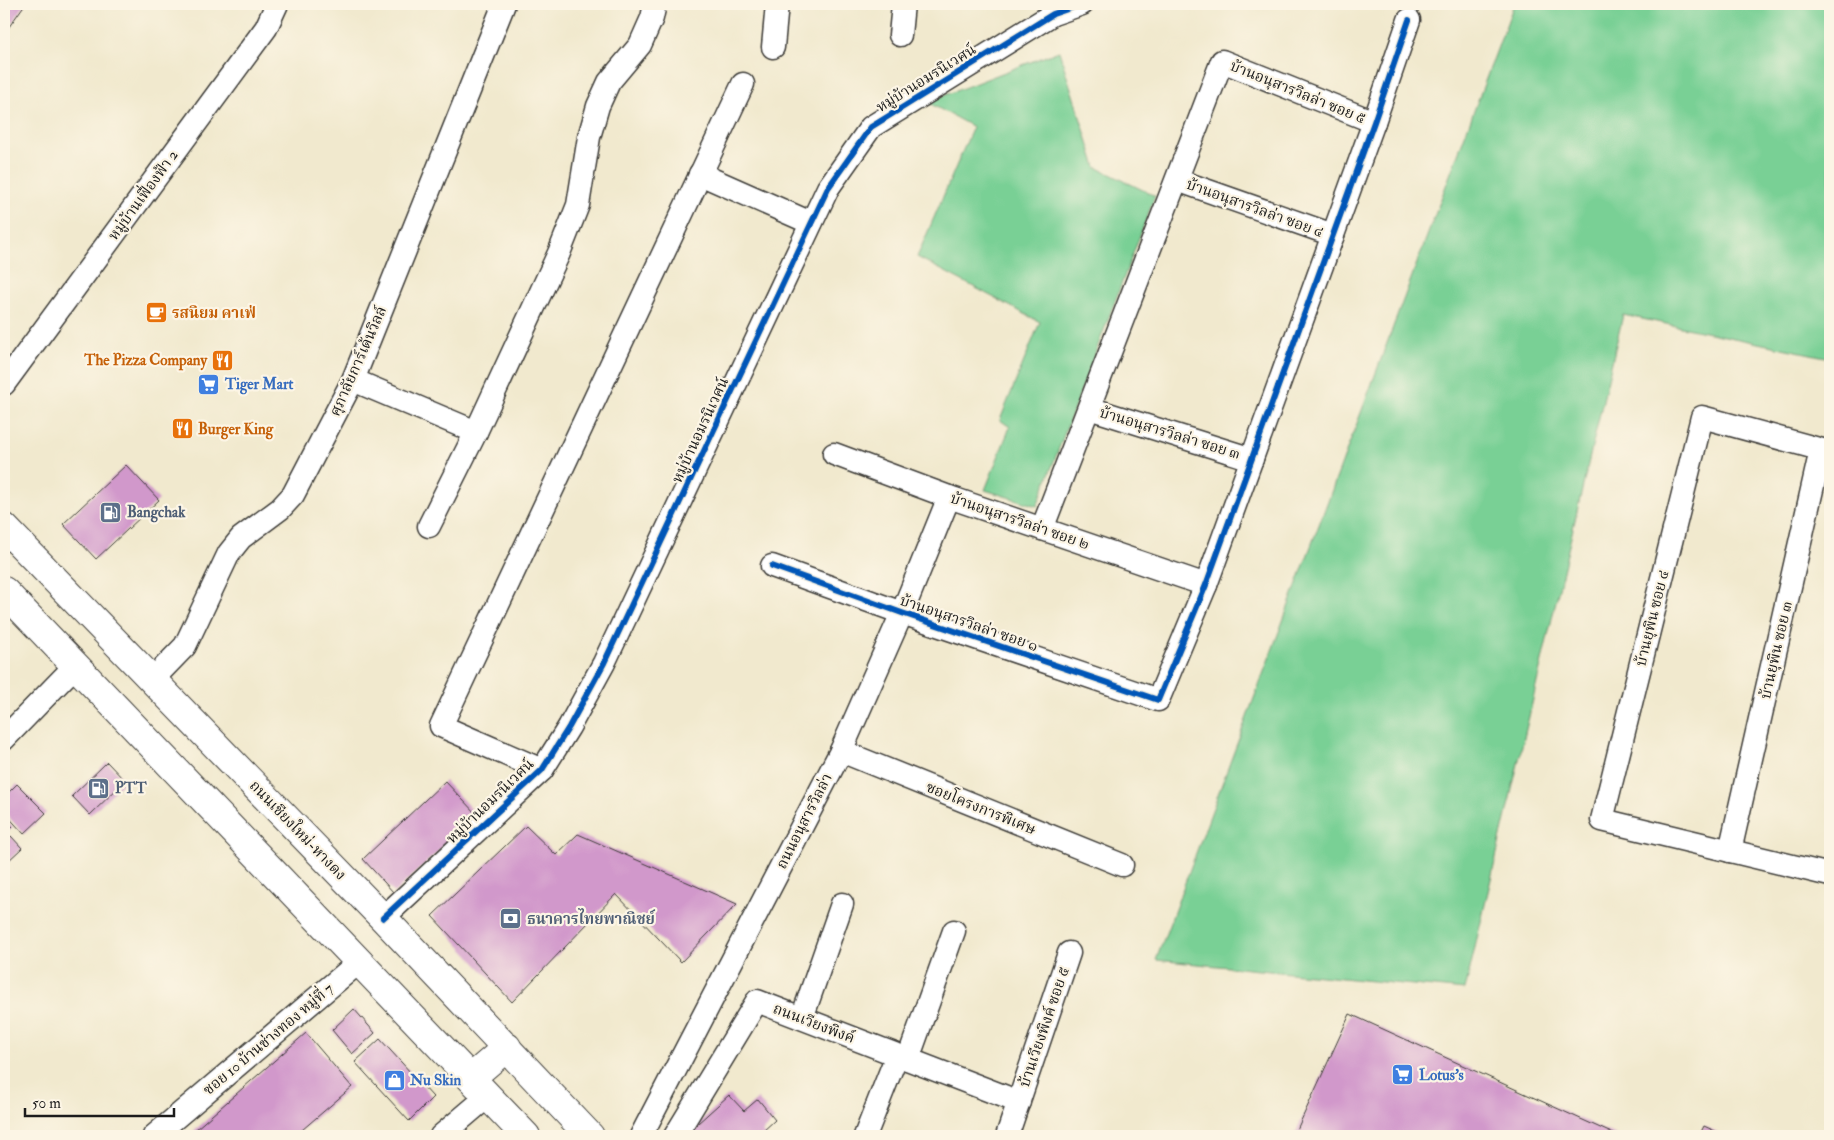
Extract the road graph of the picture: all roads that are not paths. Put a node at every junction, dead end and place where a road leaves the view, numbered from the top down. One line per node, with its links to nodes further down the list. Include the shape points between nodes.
1 (276, 4): 18 (street, หมู่บ้านเฟื่องฟ้า 2, via 266,28)
2 (504, 4): 17 (street, ศุภาลัยการ์เด้นวิลล์)
3 (655, 4): 20 (street, via 640,44 609,82 598,106 589,137 578,206)
4 (777, 4): 10 (street)
5 (903, 4): 9 (street)
6 (1082, 4): 7 (street, หมู่บ้านอมรนิเวศน์)
7 (1052, 9): 15 (street, หมู่บ้านอมรนิเวศน์, via 871,127 828,188)
8 (1409, 20): 12 (street)
9 (900, 35)
10 (773, 48)
11 (743, 84): 13 (street)
12 (1374, 122): 14 (street, บ้านอนุสารวิลล่า ซอย ๕, via 1222,61); 16 (street)
13 (700, 174): 15 (street); 36 (street, via 441,726)
14 (1177, 180): 16 (street, บ้านอนุสารวิลล่า ซอย ๔); 19 (street)
15 (811, 223): 36 (street, หมู่บ้านอมรนิเวศน์, via 604,663)
16 (1333, 235): 23 (street)
17 (353, 380): 20 (street); 33 (street, ศุภาลัยการ์เด้นวิลล์, via 293,495 280,509 241,538 229,553 185,646)
18 (4, 384)
19 (1089, 408): 23 (street, บ้านอนุสารวิลล่า ซอย ๓); 27 (street)
20 (476, 432): 26 (street)
21 (1826, 451): 37 (street, บ้านยุพิน ซอย ๓); 37 (street, บ้านยุพิน ซอย ๔, via 1702,417 1602,820)
22 (834, 454): 24 (street, บ้านอนุสารวิลล่า ซอย ๒)
23 (1252, 458): 29 (street)
24 (949, 497): 27 (street, บ้านอนุสารวิลล่า ซอย ๒); 31 (street, ถนนอนุสารวิลล่า)
25 (4, 526): 33 (main road, ถนนเชียงใหม่-หางดง)
26 (429, 526)
27 (1042, 529): 29 (street, บ้านอนุสารวิลล่า ซอย ๒)
28 (772, 566): 31 (street, บ้านอนุสารวิลล่า ซอย ๑)
29 (1206, 585): 31 (street, บ้านอนุสารวิลล่า ซอย ๑, via 1158,700)
30 (4, 591): 32 (main road)
31 (902, 613): 35 (street, ถนนอนุสารวิลล่า)
32 (75, 666): 34 (street); 44 (main road)
33 (152, 680): 41 (main road, ถนนเชียงใหม่-หางดง)
34 (4, 739)
35 (841, 751): 38 (street, ซอยโครงการพิเศษ); 54 (street, ถนนอนุสารวิลล่า)
36 (542, 770): 41 (street, หมู่บ้านอมรนิเวศน์)
37 (1730, 851): 39 (street)
38 (1122, 865)
39 (1830, 875)
40 (842, 904): 45 (street)
41 (383, 918): 46 (main road, ถนนเชียงใหม่-หางดง)
42 (954, 931): 47 (street)
43 (1070, 953): 49 (street, บ้านเวียงพิงค์ ซอย ๕)
44 (359, 962): 48 (main road); 50 (street, ซอย 10 บ้านช่างทอง หมู่ที่ 7)
45 (802, 1018): 47 (street, ถนนเวียงพิงค์); 55 (street, ถนนเวียงพิงค์, via 757,1001)
46 (506, 1048): 48 (main road); 53 (main road, ถนนเชียงใหม่-หางดง)
47 (902, 1057): 49 (street, ถนนเวียงพิงค์); 56 (street)
48 (479, 1087): 51 (street); 52 (main road)
49 (1019, 1102): 57 (street, บ้านเวียงพิงค์ ซอย ๕)
50 (154, 1136)
51 (441, 1136)
52 (526, 1136)
53 (590, 1136)
54 (640, 1136)
55 (675, 1136)
56 (865, 1136)
57 (1007, 1136)

